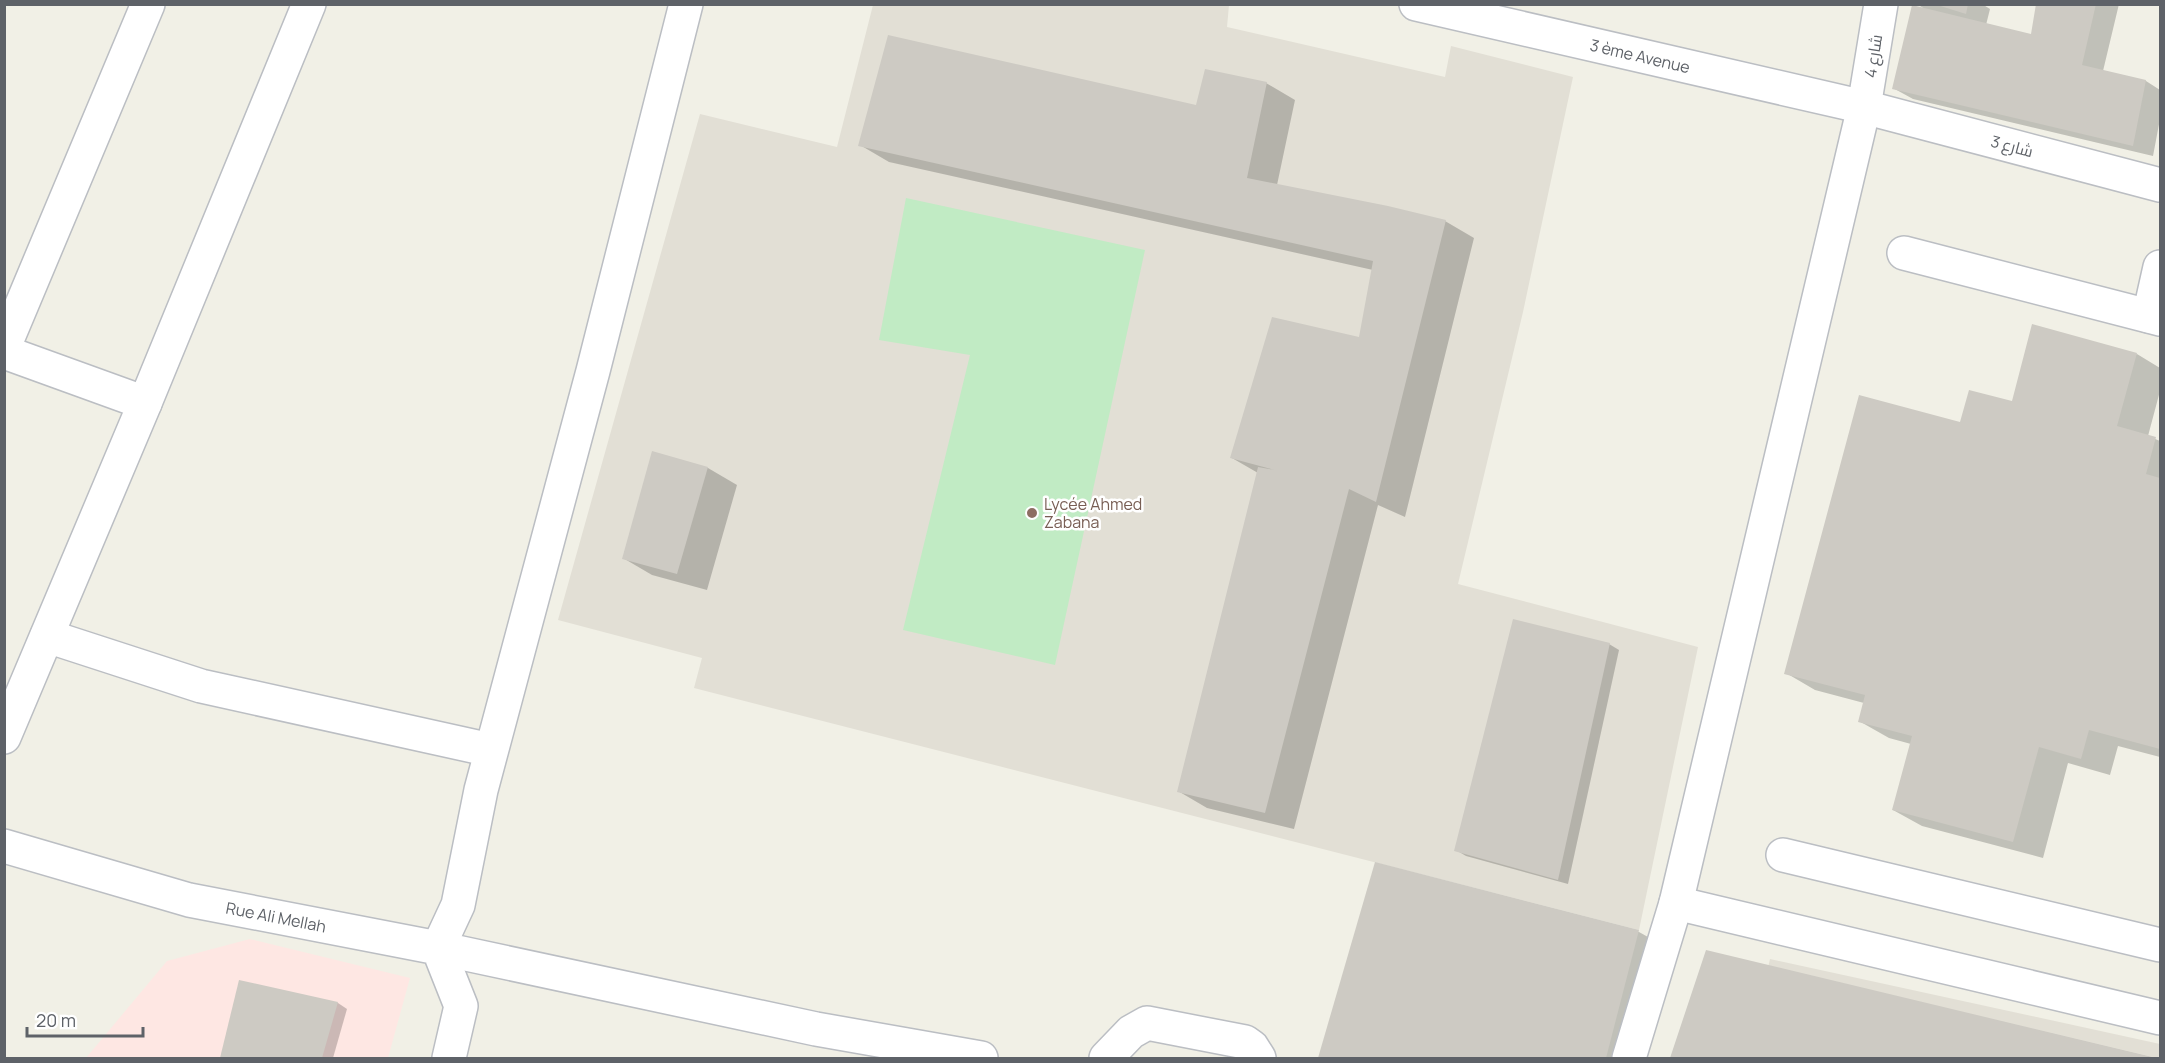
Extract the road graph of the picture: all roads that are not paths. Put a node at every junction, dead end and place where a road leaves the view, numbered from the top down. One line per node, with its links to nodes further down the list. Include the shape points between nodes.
1 (148, 4): 11 (street)
2 (309, 4): 13 (street)
3 (686, 4): 16 (street)
4 (1416, 4): 6 (street, 3 ème Avenue)
5 (1881, 4): 6 (street, شارع 4)
6 (1864, 107): 7 (street, شارع 3); 19 (street, شارع 4)
7 (2160, 185)
8 (1904, 253): 10 (street)
9 (2160, 267): 10 (street)
10 (2155, 317)
11 (4, 347)
12 (4, 352): 13 (street)
13 (145, 403): 14 (street)
14 (47, 636): 15 (street); 16 (street, via 201,686)
15 (4, 736)
16 (491, 750): 21 (street, via 458,905)
17 (4, 846): 21 (street, Rue Ali Mellah, via 189,900)
18 (1784, 855): 20 (street)
19 (1676, 903): 22 (street); 28 (street, شارع 4)
20 (2160, 945)
21 (438, 948): 23 (street, Rue Ali Mellah); 24 (street, via 461,1006)
22 (2160, 1018)
23 (819, 1044): 25 (street, Rue Ali Mellah)
24 (450, 1059)
25 (981, 1059)
26 (1106, 1059): 27 (street, via 1131,1032 1147,1023 1245,1042)
27 (1259, 1059)
28 (1629, 1059)

